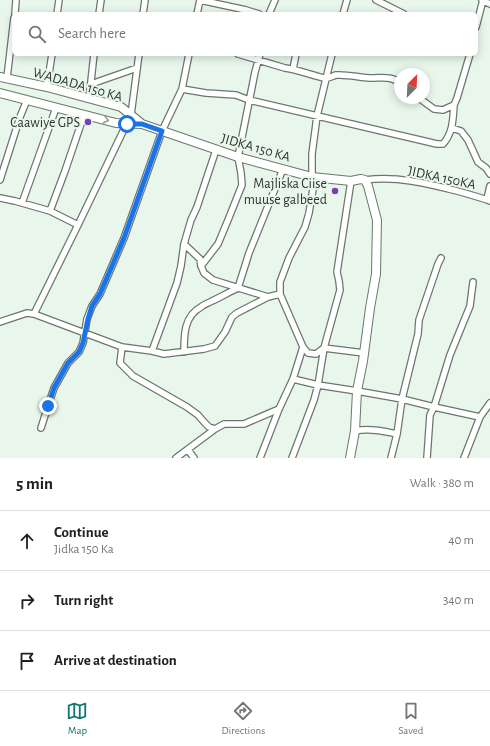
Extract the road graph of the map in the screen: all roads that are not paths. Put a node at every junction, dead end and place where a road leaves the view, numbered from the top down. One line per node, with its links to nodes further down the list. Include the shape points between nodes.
1 (16, 0): 11 (street)
2 (59, 0): 12 (street)
3 (101, 0): 13 (street)
4 (145, 0): 14 (street)
5 (200, 0): 15 (street); 16 (street)
6 (275, 0): 17 (street)
7 (347, 0): 18 (street)
8 (376, 0): 19 (street)
9 (482, 0): 10 (street); 20 (street)
10 (490, 4)
11 (14, 12)
12 (57, 12)
13 (100, 12)
14 (143, 12)
15 (197, 12)
16 (252, 12)
17 (270, 12)
18 (344, 12)
19 (400, 12)
20 (478, 18)
21 (12, 29): 32 (street)
22 (52, 56): 36 (street)
23 (94, 56): 35 (street)
24 (139, 56): 30 (street)
25 (189, 56): 37 (street)
26 (296, 56): 31 (street)
27 (332, 56): 33 (street)
28 (469, 56): 43 (street)
29 (260, 57): 31 (street); 41 (street)
30 (137, 68): 35 (street); 46 (street)
31 (293, 69): 33 (street)
32 (3, 78): 36 (street, WADADA 150 KA)
33 (326, 79): 34 (street, via 335,75); 47 (street)
34 (394, 79)
35 (91, 84): 39 (street)
36 (47, 87): 39 (street, WADADA 150 KA)
37 (182, 89): 41 (street, via 236,95); 51 (street)
38 (0, 93): 40 (street, WADADA 150 KA)
39 (89, 98): 46 (street, WADADA 150 KA, via 121,107)
40 (27, 100): 44 (street, WADADA 150 KA); 57 (street)
41 (249, 100): 47 (street); 53 (street)
42 (427, 104): 43 (street, via 434,109 443,110)
43 (454, 105): 50 (street)
44 (56, 108): 45 (street, WADADA 150 KA); 63 (street)
45 (84, 115): 48 (street, WADADA 150 KA, one-way to 48); 64 (street)
46 (131, 116): 49 (street, WADADA 150 KA)
47 (317, 116): 50 (street, via 437,144 443,144); 56 (street)
48 (127, 124): 49 (street, WADADA 150 KA); 65 (street)
49 (142, 124): 51 (street, JIDKA 150 KA)
50 (452, 128): 55 (street, via 461,131 478,162)
51 (162, 131): 52 (street, JIDKA 150 KA); 75 (street, via 124,238 100,294 92,306)
52 (216, 150): 53 (street, JIDKA 150 KA); 66 (street)
53 (238, 157): 54 (street, JIDKA 150 KA); 68 (street, via 242,185 218,244)
54 (283, 169): 56 (street, JIDKA 150 KA); 70 (street)
55 (490, 174)
56 (312, 177): 59 (street, JIDKA 150 KA); 71 (street, via 309,213 280,282)
57 (0, 180)
58 (365, 180): 59 (street, JIDKA 150 KA); 62 (street, JIDKA 150KA, via 426,183); 81 (street, via 377,220 376,274)
59 (351, 181): 78 (street, via 337,272 340,290)
60 (490, 186): 62 (street)
61 (0, 198): 63 (street)
62 (488, 200)
63 (22, 202): 64 (street)
64 (50, 211): 65 (street)
65 (78, 225): 73 (street)
66 (184, 244): 68 (street, via 200,259); 79 (street, via 177,283)
67 (441, 258): 85 (street, via 419,320)
68 (201, 266): 70 (street, via 204,273 213,280)
69 (473, 282): 87 (street, via 470,306 450,355)
70 (238, 288): 72 (street); 80 (street, via 200,307 192,314 186,324)
71 (280, 294): 72 (street); 77 (street)
72 (268, 297): 80 (street, via 232,317 215,346)
73 (34, 314): 74 (street, via 27,313); 75 (street)
74 (0, 322)
75 (85, 334): 76 (street); 90 (street, via 79,352 68,363 54,388)
76 (122, 347): 79 (street); 91 (street, via 120,363 133,376 186,407 209,427)
77 (303, 347): 78 (street, via 308,353 316,354); 82 (street)
78 (324, 348): 81 (street); 83 (street)
79 (152, 351): 80 (street, via 164,354)
80 (184, 352)
81 (364, 352): 84 (street)
82 (293, 378): 83 (street); 88 (street)
83 (318, 385): 84 (street); 98 (street)
84 (357, 391): 85 (street); 92 (street)
85 (402, 399): 87 (street); 93 (street)
86 (490, 403): 89 (street)
87 (434, 407): 89 (street); 101 (street, via 430,415)
88 (280, 409): 91 (street, via 244,424 224,424); 97 (street)
89 (480, 417): 102 (street)
90 (41, 428)
91 (215, 429): 94 (street)
92 (355, 431): 93 (street, via 363,429); 99 (street)
93 (397, 434): 100 (street)
94 (188, 450): 95 (street); 96 (street)
95 (176, 458)
96 (194, 458)
97 (260, 458)
98 (292, 458)
99 (350, 458)
100 (391, 458)
101 (427, 458)
102 (464, 458)

